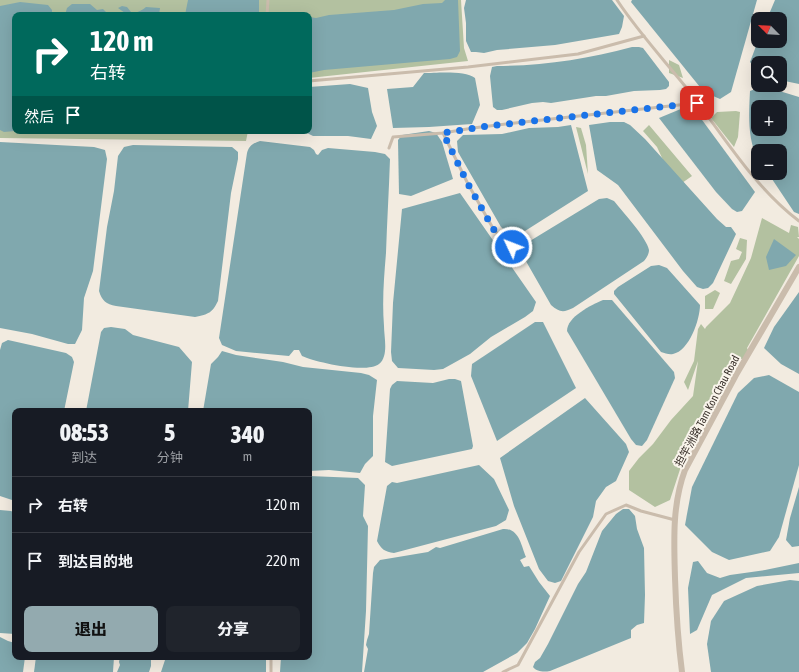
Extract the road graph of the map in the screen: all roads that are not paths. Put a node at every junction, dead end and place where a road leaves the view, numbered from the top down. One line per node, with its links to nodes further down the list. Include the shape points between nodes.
1 (268, 0): 3 (lane)
2 (617, 0): 4 (lane)
3 (267, 12)
4 (644, 36): 5 (lane, via 578,54); 6 (lane)
5 (312, 81)
6 (697, 103): 7 (lane); 9 (lane, via 738,159 773,199)
7 (443, 133): 8 (lane, via 393,137); 10 (lane, via 494,230)
8 (389, 148)
9 (799, 221)
10 (512, 247)
11 (799, 267): 12 (street, 担竿洲路 Tam Kon Chau Road, via 736,375 685,470)
12 (675, 520): 15 (lane, via 626,505 606,514 580,552 518,665); 16 (street, 担竿洲路 Tam Kon Chau Road, via 676,591)
13 (271, 660): 14 (lane)
14 (271, 672)
15 (503, 672)
16 (682, 672)

